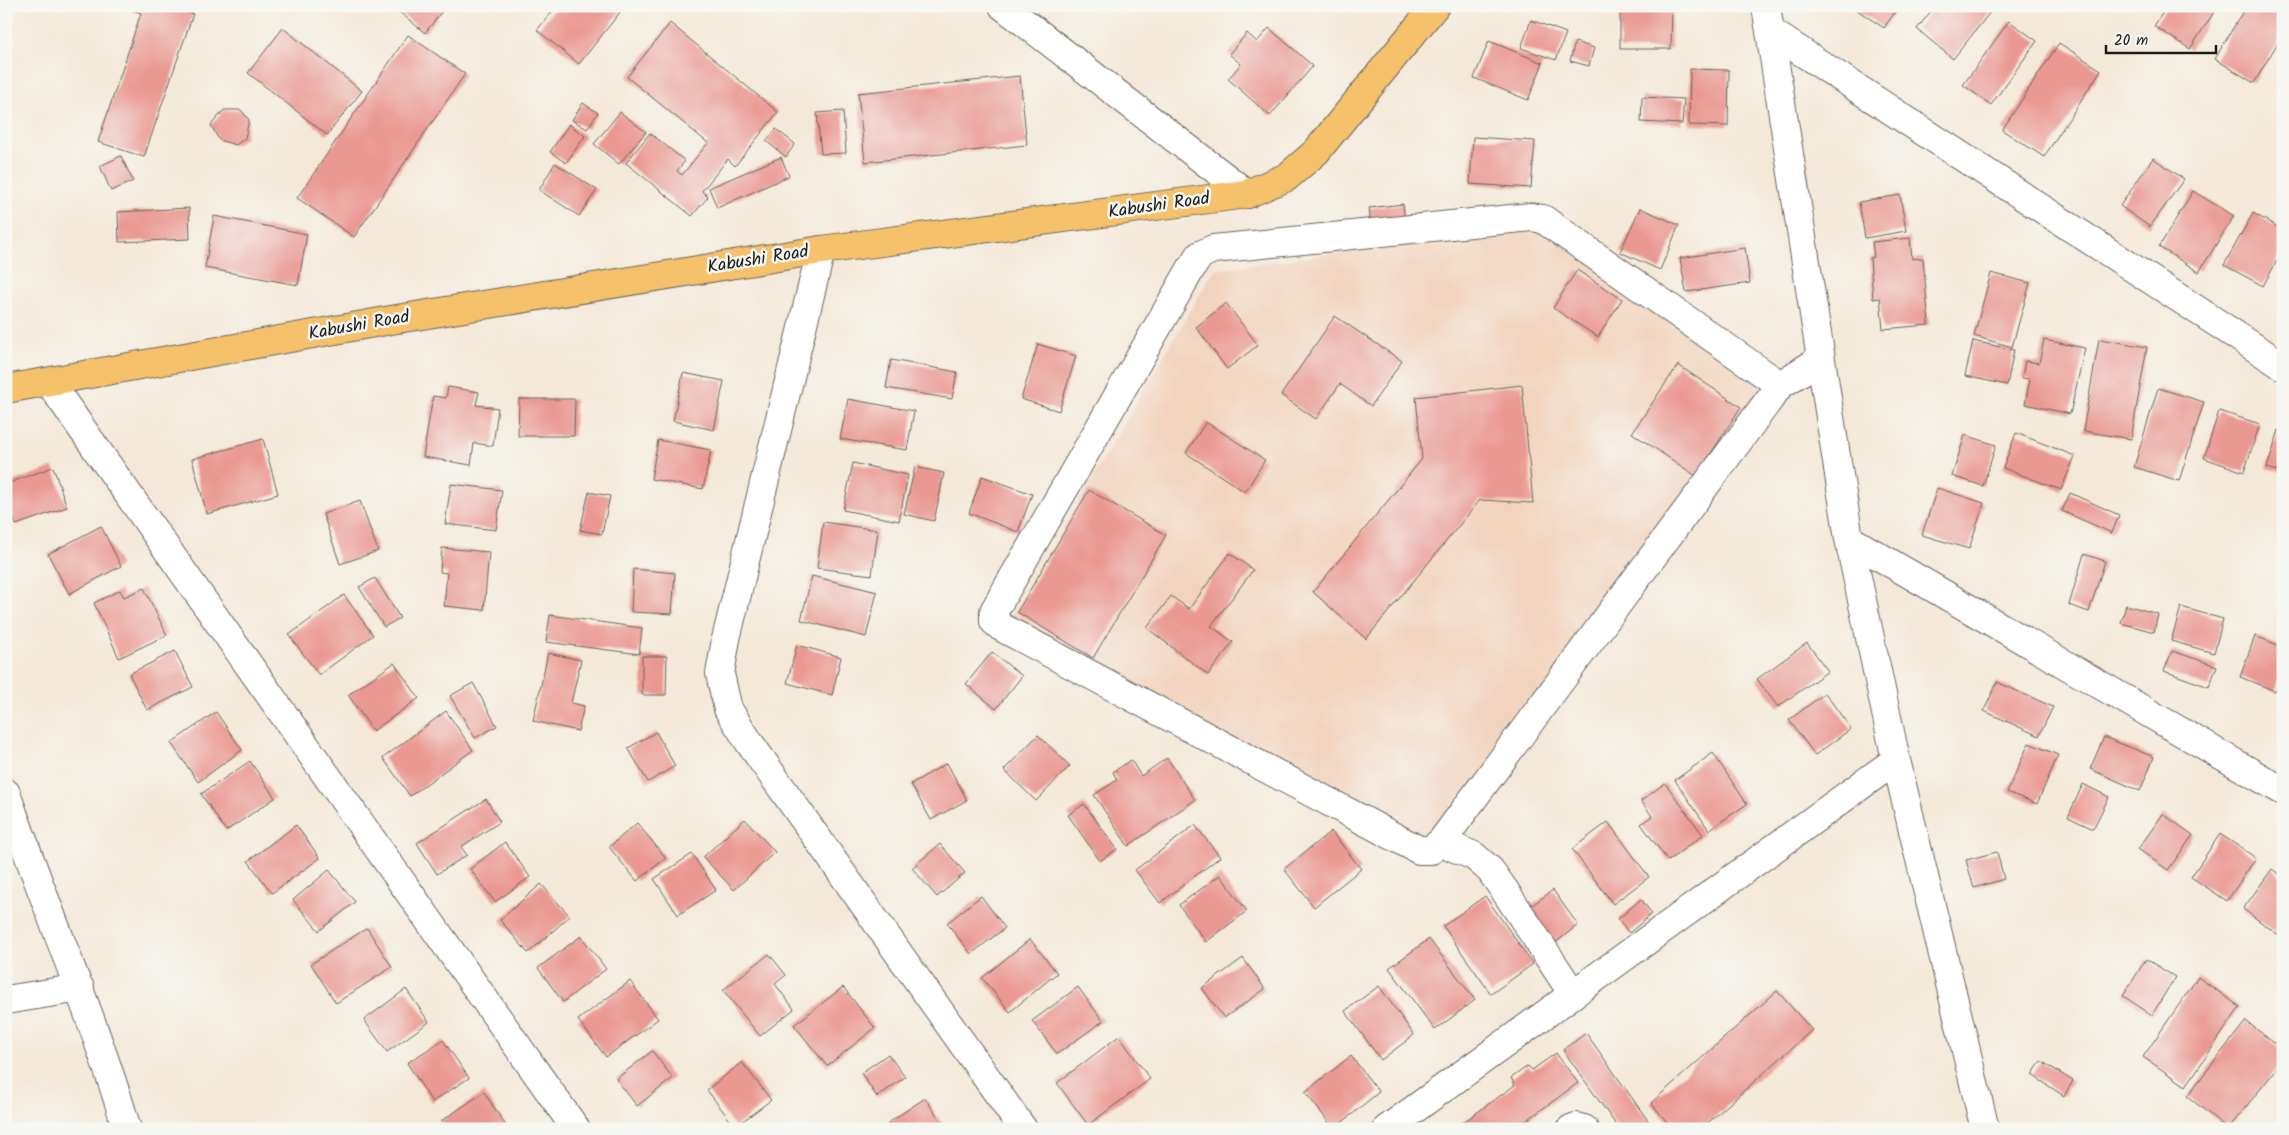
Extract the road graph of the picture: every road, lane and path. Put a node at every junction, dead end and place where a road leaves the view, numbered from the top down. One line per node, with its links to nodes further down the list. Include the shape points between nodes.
1 (1003, 6): 4 (street)
2 (1435, 6): 4 (main road, Kabushi Road, via 1316,152 1287,177)
3 (1769, 19): 6 (street); 7 (street)
4 (1247, 194): 5 (main road, Kabushi Road)
5 (821, 250): 8 (main road, Kabushi Road, via 391,320); 21 (street, via 726,639 720,674 728,709)
6 (1821, 359): 9 (street); 11 (street)
7 (2283, 366)
8 (49, 382): 10 (main road, Kabushi Road); 20 (street)
9 (1780, 385): 15 (street); 15 (street, via 1543,219 1213,249 1200,255 994,611 994,621 1419,850 1431,850)
10 (6, 390)
11 (1849, 540): 12 (street); 13 (street)
12 (1896, 760): 17 (street); 25 (street)
13 (2283, 791)
14 (6, 793): 16 (street)
15 (1441, 842): 17 (street, via 1474,856 1490,870)
16 (80, 988): 18 (street); 19 (street)
17 (1573, 994): 22 (street)
18 (6, 1000)
19 (127, 1129)
20 (576, 1129)
21 (1023, 1129)
22 (1386, 1129)
23 (1570, 1129): 24 (street)
24 (1584, 1129)
25 (1985, 1129)

